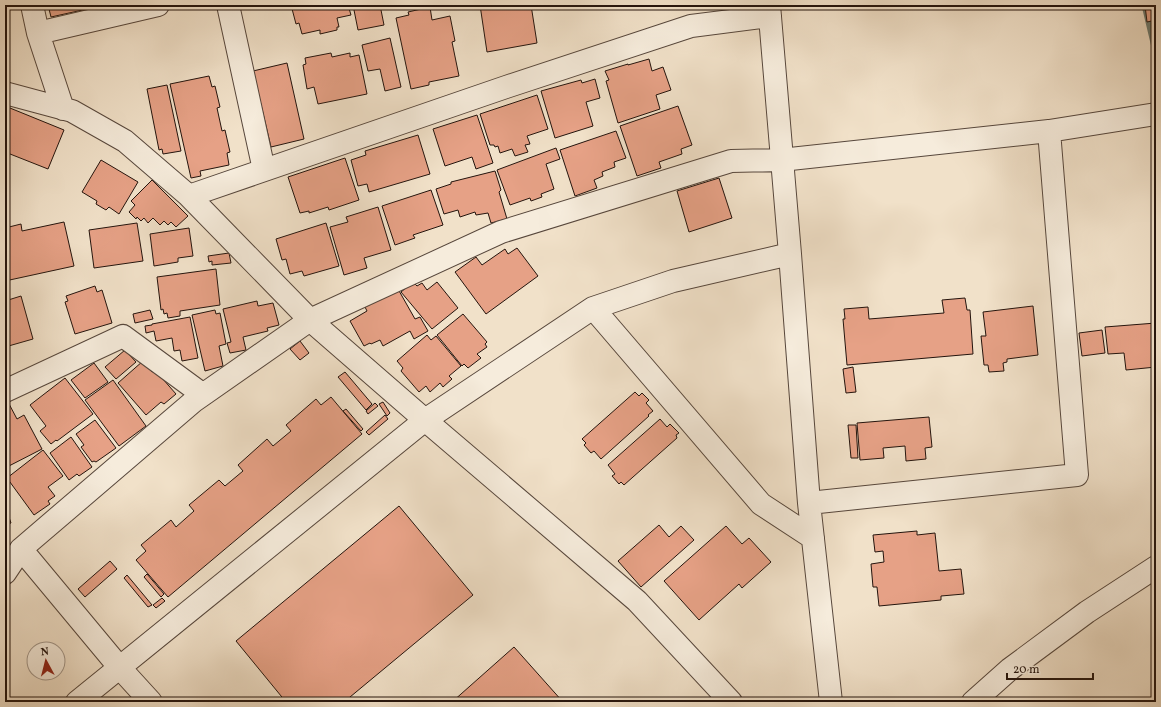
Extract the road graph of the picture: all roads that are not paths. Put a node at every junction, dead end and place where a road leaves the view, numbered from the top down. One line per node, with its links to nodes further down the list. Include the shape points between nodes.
1 (32, 5): 5 (street)
2 (158, 5): 5 (street)
3 (228, 5): 11 (street)
4 (769, 11): 10 (street); 11 (street, via 691,26)
5 (38, 33): 7 (street)
6 (5, 94): 7 (street)
7 (63, 109): 12 (street, via 72,111 125,141)
8 (1156, 114): 9 (street)
9 (1049, 131): 10 (street); 19 (street, via 1077,475)
10 (781, 160): 13 (street); 15 (street, via 731,161 501,232)
11 (264, 170): 12 (street)
12 (188, 196): 15 (street)
13 (790, 254): 14 (street, via 673,281); 19 (street)
14 (593, 308): 18 (street); 20 (street, via 761,504)
15 (310, 320): 17 (street); 18 (street)
16 (5, 391): 17 (street, via 122,336)
17 (202, 394): 21 (street)
18 (425, 420): 24 (street); 27 (street, via 637,601)
19 (809, 503): 20 (street)
20 (813, 538): 28 (street)
21 (21, 549): 23 (street); 24 (street)
22 (1156, 567): 29 (street, via 1087,612 1010,669)
23 (5, 573)
24 (120, 668): 25 (street); 26 (street)
25 (77, 702)
26 (151, 702)
27 (731, 702)
28 (831, 702)
29 (973, 702)

